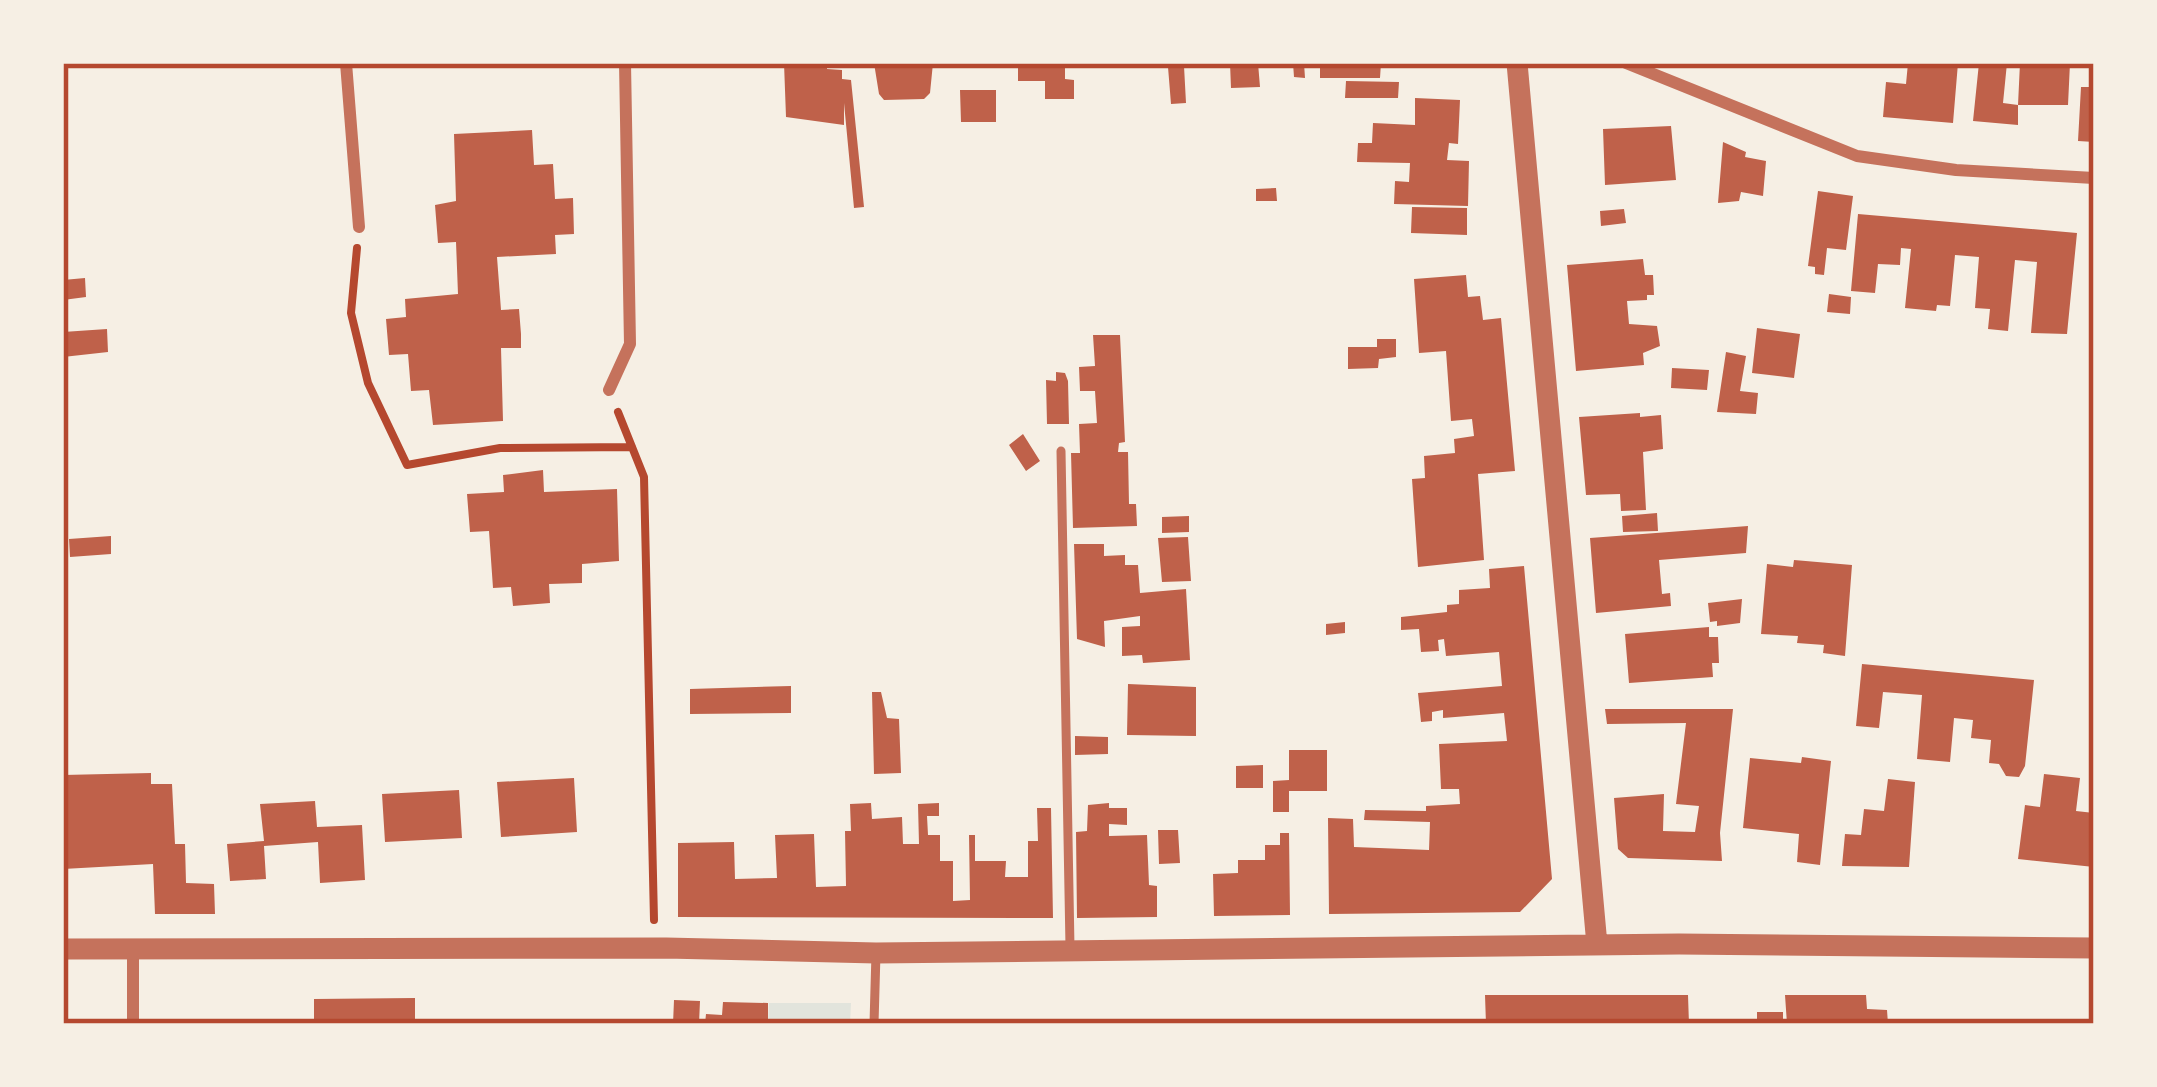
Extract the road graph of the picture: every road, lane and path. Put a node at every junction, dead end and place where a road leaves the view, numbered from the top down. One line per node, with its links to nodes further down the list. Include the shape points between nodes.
1 (346, 63): 6 (street)
2 (625, 63): 7 (street, via 630,344)
3 (1517, 63): 10 (street)
4 (1626, 63): 5 (street, via 1857,157)
5 (2094, 178)
6 (359, 227): 8 (path, via 351,314 368,382 407,465 500,448)
7 (609, 390): 8 (path)
8 (632, 447): 11 (path, via 644,477 654,921 665,922)
9 (1061, 451): 15 (lane)
10 (1597, 945): 12 (street); 15 (street)
11 (666, 948): 14 (street); 16 (street)
12 (2094, 948)
13 (63, 949): 14 (street)
14 (134, 950): 17 (street)
15 (1070, 952): 16 (street)
16 (876, 953): 18 (lane)
17 (133, 1024)
18 (874, 1024)

